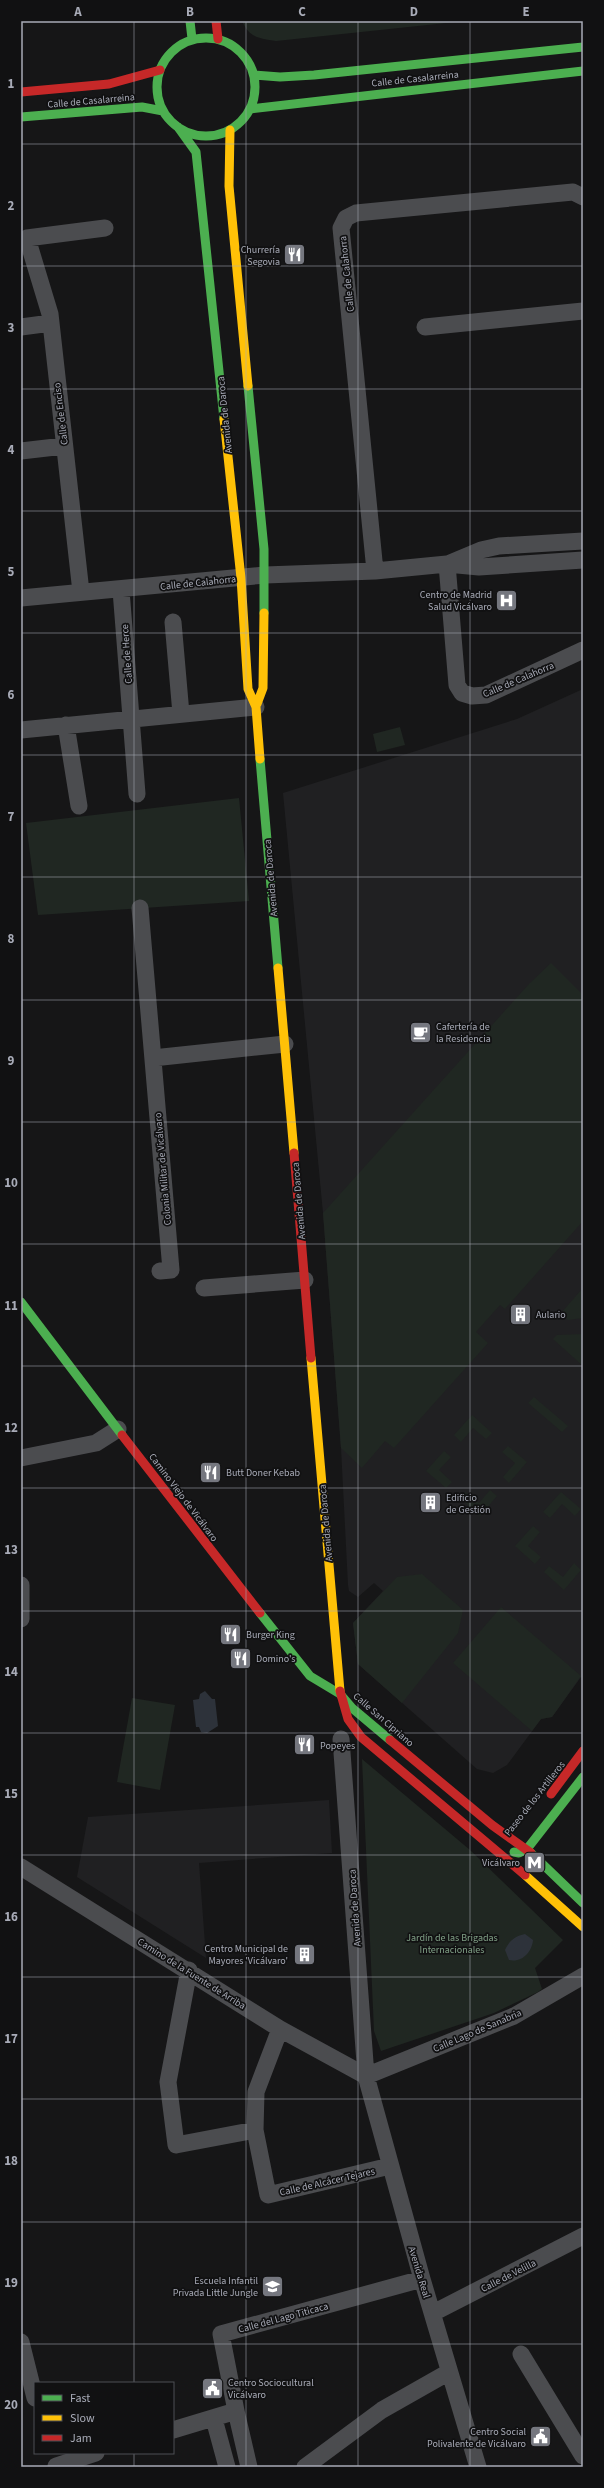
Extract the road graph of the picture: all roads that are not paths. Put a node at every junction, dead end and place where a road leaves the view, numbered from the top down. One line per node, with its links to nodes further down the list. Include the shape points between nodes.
1 (190, 21): 4 (street)
2 (216, 21): 3 (street)
3 (218, 38): 4 (street); 8 (street, via 241,52)
4 (192, 39): 6 (street, via 178,46 167,56)
5 (583, 47): 8 (street, Calle de Casalarreina, via 321,74 280,77)
6 (160, 70): 9 (street, Calle de Casalarreina, via 138,79 105,85); 11 (street, via 158,98)
7 (583, 71): 10 (street, Calle de Casalarreina)
8 (254, 75): 10 (street, via 256,86)
9 (21, 92)
10 (250, 109): 14 (street, via 242,121)
11 (163, 111): 12 (street, Calle de Casalarreina, via 142,107); 13 (street)
12 (21, 117)
13 (178, 127): 14 (street, via 204,136 213,136); 28 (street, Avenida de Daroca, via 196,152)
14 (230, 130): 27 (street, Avenida de Daroca, via 229,186)
15 (583, 196): 26 (street, Calle de Calahorra, via 573,192 356,213 346,218 341,228)
16 (105, 228): 18 (street, Calle de Enciso, via 27,238)
17 (583, 311): 20 (street)
18 (51, 323): 19 (street); 21 (street, Calle de Enciso)
19 (21, 327)
20 (425, 327)
21 (64, 446): 22 (street); 30 (street, Calle de Enciso)
22 (21, 451)
23 (583, 540): 25 (street, Calle de Calahorra, via 500,546 481,550)
24 (583, 560): 25 (street, Calle de Calahorra, via 479,567)
25 (447, 564): 26 (street, Calle de Calahorra); 33 (street, Calle de Calahorra, via 457,685 462,693 472,696 486,694)
26 (375, 571): 27 (street, Calle de Calahorra)
27 (265, 575): 28 (street, Calle de Calahorra); 34 (street, Avenida de Daroca, via 263,688)
28 (241, 578): 29 (street, Calle de Calahorra); 34 (street, Avenida de Daroca, via 248,689)
29 (120, 590): 30 (street, Calle de Calahorra); 36 (street, Calle de Herce)
30 (81, 592): 31 (street, Calle de Calahorra)
31 (21, 598)
32 (173, 622): 35 (street)
33 (583, 650)
34 (256, 707): 35 (street); 42 (street, Avenida de Daroca)
35 (181, 714): 36 (street)
36 (130, 718): 37 (street); 39 (street, Calle de Herce)
37 (66, 725): 38 (street); 40 (street)
38 (21, 730)
39 (137, 794)
40 (79, 806)
41 (140, 908): 43 (street, Colonia Militar de Vicálvaro)
42 (284, 1044): 43 (street); 45 (street, Avenida de Daroca)
43 (153, 1058): 44 (street, Colonia Militar de Vicálvaro, via 171,1270)
44 (160, 1271)
45 (305, 1280): 46 (street); 52 (street, Avenida de Daroca)
46 (204, 1288)
47 (21, 1302): 48 (street, Camino Viejo de Vicálvaro)
48 (118, 1429): 49 (street, via 96,1443); 52 (street, Camino Viejo de Vicálvaro, via 299,1664 318,1682)
49 (21, 1458)
50 (21, 1585): 51 (street)
51 (21, 1619)
52 (340, 1694): 56 (street, Calle San Cipriano, via 353,1729); 58 (street, Calle San Cipriano, via 352,1708 460,1799)
53 (342, 1739): 68 (street, Avenida de Daroca)
54 (583, 1751): 57 (street, Paseo de los Artilleros)
55 (583, 1777): 60 (street)
56 (409, 1778): 59 (street, via 432,1788); 61 (street, Calle San Cipriano)
57 (544, 1803)
58 (517, 1838): 59 (street, Paseo de los Artilleros); 60 (street, Calle San Cipriano)
59 (508, 1848): 60 (street, via 519,1853); 61 (street, Paseo de los Artilleros)
60 (527, 1849): 63 (street, Calle San Cipriano)
61 (507, 1859): 64 (street, Calle San Cipriano)
62 (21, 1867): 65 (street, Camino de la Fuente de Arriba)
63 (583, 1903)
64 (583, 1927)
65 (189, 1970): 67 (street, Camino de la Fuente de Arriba); 69 (street, via 168,2082 176,2145)
66 (583, 1976): 68 (street, Calle Lago de Sanabria, via 514,2016)
67 (280, 2029): 68 (street, Camino de la Fuente de Arriba); 69 (street, Calle de Alcácer Tejares, via 256,2092)
68 (366, 2076): 70 (street, Avenida Real)
69 (255, 2130): 70 (street, Calle de Alcácer Tejares, via 268,2195)
70 (390, 2166): 72 (street, Avenida Real)
71 (583, 2236): 73 (street, Calle de Velilla)
72 (422, 2279): 73 (street, Avenida Real); 79 (street, Calle del Lago Titicaca, via 221,2334)
73 (433, 2313): 76 (street, Avenida Real)
74 (21, 2342): 77 (street)
75 (521, 2354): 83 (street)
76 (449, 2372): 87 (street, via 382,2410); 88 (street, Avenida Real)
77 (25, 2380): 78 (street)
78 (34, 2396)
79 (236, 2411): 80 (street); 86 (street, Calle del Lago Titicaca)
80 (214, 2418): 81 (street); 85 (street)
81 (174, 2430)
82 (91, 2454): 84 (street)
83 (583, 2456)
84 (54, 2462)
85 (227, 2467)
86 (249, 2467)
87 (305, 2467)
88 (478, 2467)

